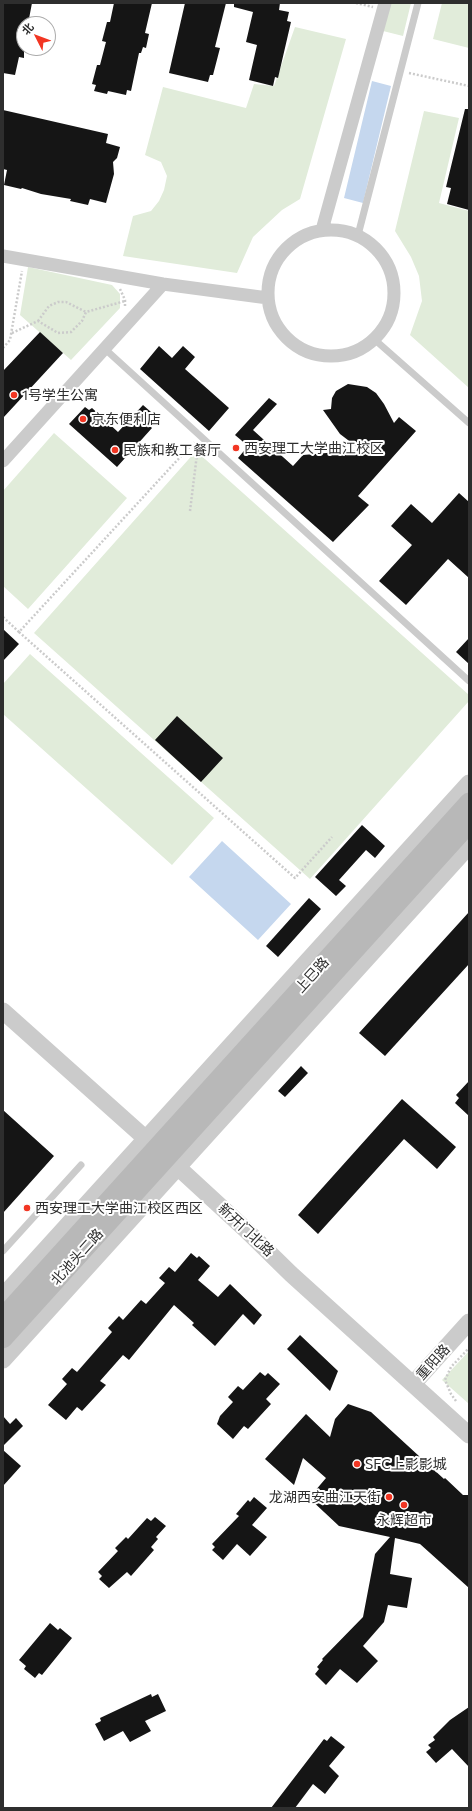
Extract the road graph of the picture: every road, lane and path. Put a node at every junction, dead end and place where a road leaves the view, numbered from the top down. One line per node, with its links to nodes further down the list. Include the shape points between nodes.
1 (385, 3): 5 (street)
2 (418, 3): 3 (lane)
3 (400, 71): 4 (path); 6 (lane)
4 (469, 86)
5 (322, 230): 6 (street, via 341,229); 10 (street, via 304,235 288,246 276,261 269,279)
6 (358, 235): 15 (street, via 373,244 385,258 392,274 395,292 393,309 386,325)
7 (3, 256): 9 (street)
8 (24, 264): 14 (path)
9 (163, 284): 10 (street); 17 (street)
10 (268, 298): 15 (street, via 272,318 283,335 299,348 311,353 338,356 357,351)
11 (125, 300): 12 (path)
12 (86, 312): 13 (path, via 66,302 58,302 49,306); 13 (path, via 71,332 53,332)
13 (38, 321): 14 (path)
14 (12, 333): 16 (path)
15 (374, 339): 18 (lane)
16 (3, 348)
17 (105, 349): 19 (lane); 20 (street)
18 (469, 423)
19 (200, 435): 21 (path); 23 (path); 24 (lane)
20 (3, 461)
21 (190, 511)
22 (3, 617): 23 (path)
23 (19, 632): 28 (path, via 295,878)
24 (469, 681)
25 (469, 783): 31 (street)
26 (469, 802): 31 (main road, 上巳路)
27 (469, 824): 31 (main road, 上巳路)
28 (332, 837)
29 (469, 846): 31 (street)
30 (3, 1012): 31 (street, 新开门北路)
31 (162, 1153): 34 (street); 35 (main road, 北池头二路); 37 (main road, 北池头二路); 39 (street); 40 (street, 新开门北路)
32 (81, 1165): 33 (lane)
33 (3, 1251)
34 (3, 1296)
35 (3, 1317)
36 (469, 1322): 40 (street, 重阳路)
37 (3, 1339)
38 (469, 1348): 41 (path, via 451,1367 445,1380)
39 (3, 1360)
40 (413, 1384): 42 (street, 新开门北路)
41 (456, 1401)
42 (469, 1435)

